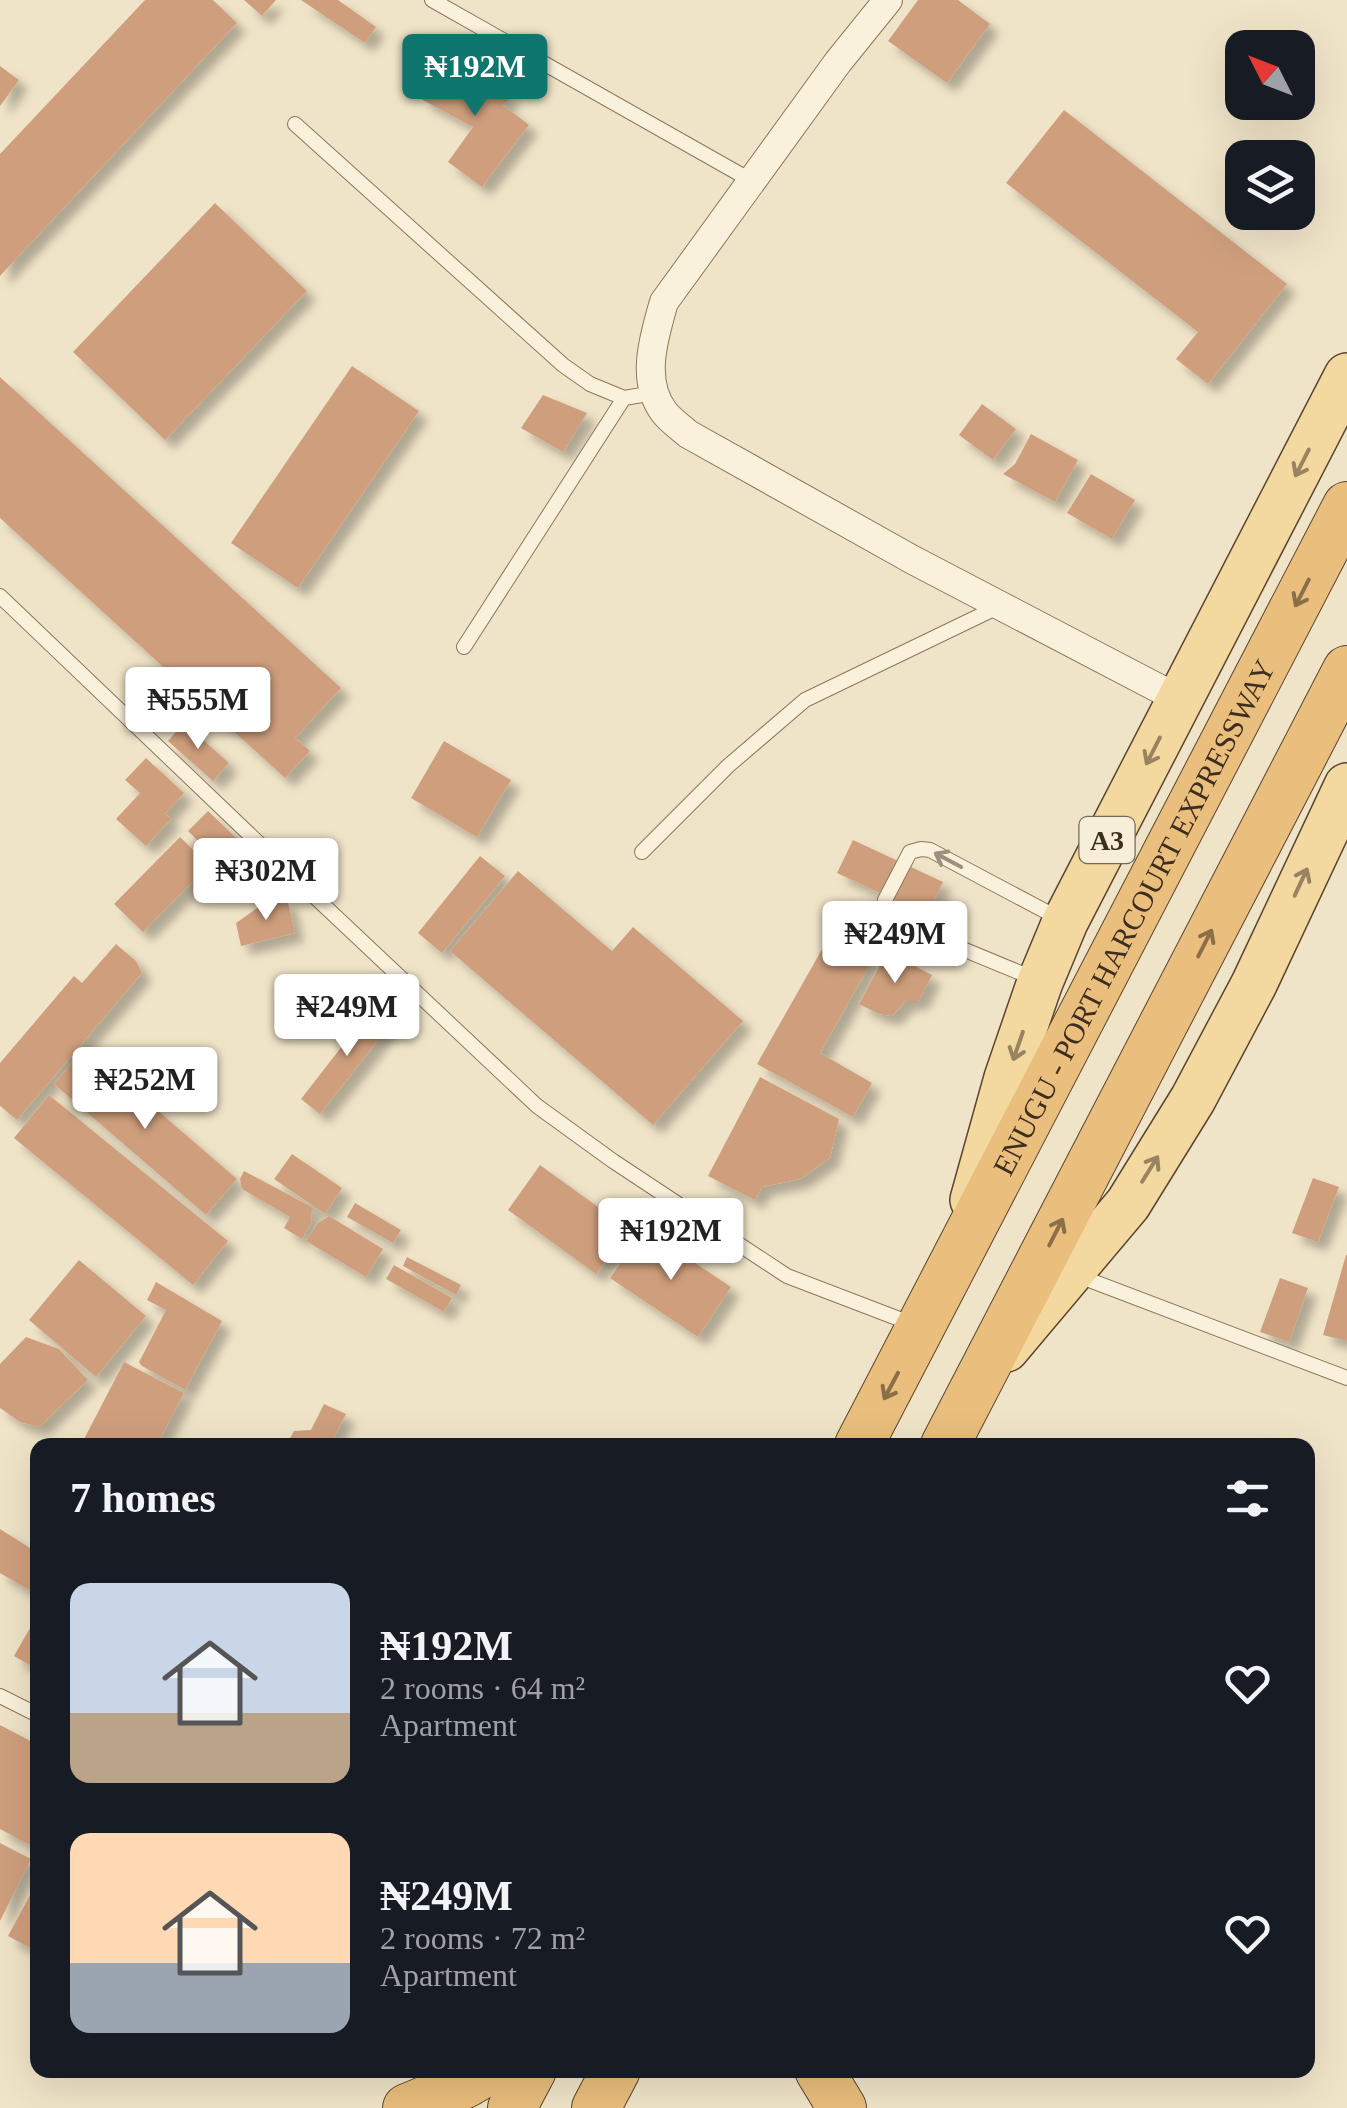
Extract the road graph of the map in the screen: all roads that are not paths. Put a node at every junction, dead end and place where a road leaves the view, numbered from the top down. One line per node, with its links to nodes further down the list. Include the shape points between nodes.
1 (432, 0): 4 (lane)
2 (888, 0): 4 (street)
3 (295, 124): 7 (lane, via 562,365)
4 (752, 181): 6 (street, via 664,302 650,348)
5 (1347, 376): 13 (main road, ENUGU - PORT HARCOURT EXPRESSWAY / A3, one-way to 13)
6 (654, 393): 7 (lane); 10 (street, via 664,413 688,434)
7 (624, 398): 11 (lane)
8 (1347, 506): 19 (highway, ENUGU - PORT HARCOURT EXPRESSWAY / A3, one-way to 19)
9 (0, 596): 19 (lane, via 538,1106 787,1276)
10 (1002, 605): 13 (street); 15 (lane, via 805,700)
11 (464, 647)
12 (1347, 670): 21 (highway, one-way to 12)
13 (1180, 699): 16 (main road, ENUGU - PORT HARCOURT EXPRESSWAY / A3, one-way to 16)
14 (1347, 786): 18 (main road, one-way to 14, via 1128,1204 1193,1099)
15 (642, 852)
16 (1065, 922): 17 (main road, ENUGU - PORT HARCOURT EXPRESSWAY / A3); 17 (lane, one-way to 17, via 930,850 910,852 884,900 895,921)
17 (1040, 982): 19 (main road, ENUGU - PORT HARCOURT EXPRESSWAY / A3, one-way to 19, via 980,1182)
18 (1070, 1273): 20 (lane); 21 (main road)
19 (922, 1327): 22 (highway, ENUGU - PORT HARCOURT EXPRESSWAY / A3, one-way to 22)
20 (1347, 1378)
21 (978, 1381): 23 (highway)
22 (864, 1438)
23 (949, 1438)
24 (0, 1696): 25 (lane)
25 (30, 1711)
26 (476, 2078): 30 (highway)
27 (528, 2078): 31 (highway)
28 (612, 2078): 32 (highway)
29 (824, 2078): 33 (highway)
30 (407, 2108)
31 (512, 2108)
32 (596, 2108)
33 (842, 2108)

